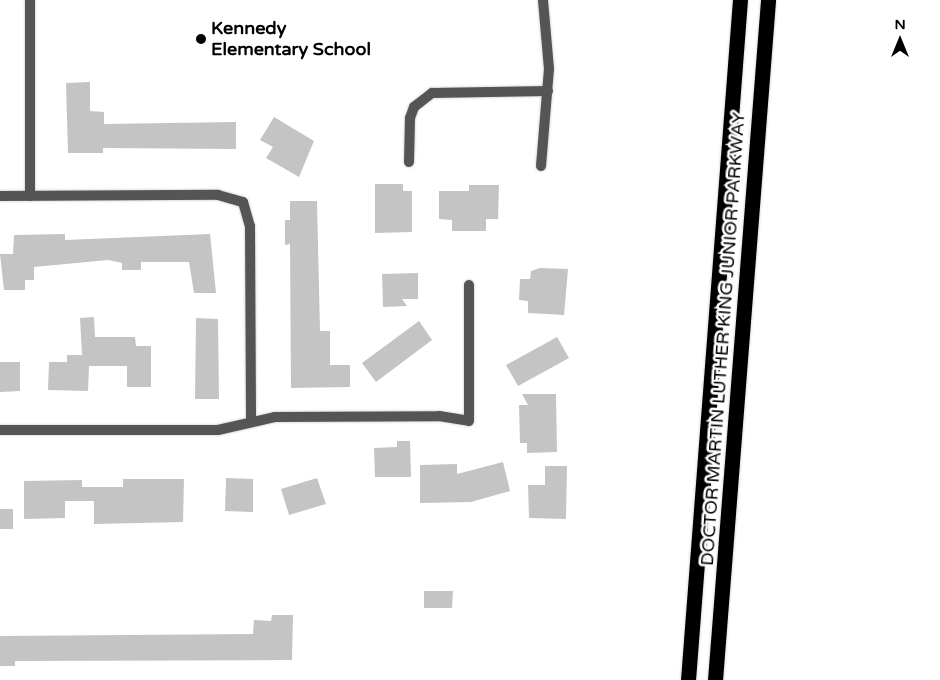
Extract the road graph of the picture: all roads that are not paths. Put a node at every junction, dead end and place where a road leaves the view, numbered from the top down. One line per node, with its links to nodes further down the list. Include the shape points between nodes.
1 (30, 0): 9 (street)
2 (543, 0): 5 (street)
3 (740, 0): 13 (highway, DOCTOR MARTIN LUTHER KING JUNIOR PARKWAY)
4 (768, 0): 14 (highway, DOCTOR MARTIN LUTHER KING JUNIOR PARKWAY)
5 (548, 91): 6 (street, via 432,93 414,107 410,118); 7 (street)
6 (410, 162)
7 (541, 166)
8 (0, 196): 9 (street)
9 (30, 196): 11 (street, via 218,195 243,202 250,226)
10 (469, 285): 11 (street, via 469,421 439,416 275,417)
11 (251, 422): 12 (street, via 218,430)
12 (0, 430)
13 (688, 680)
14 (716, 680)

